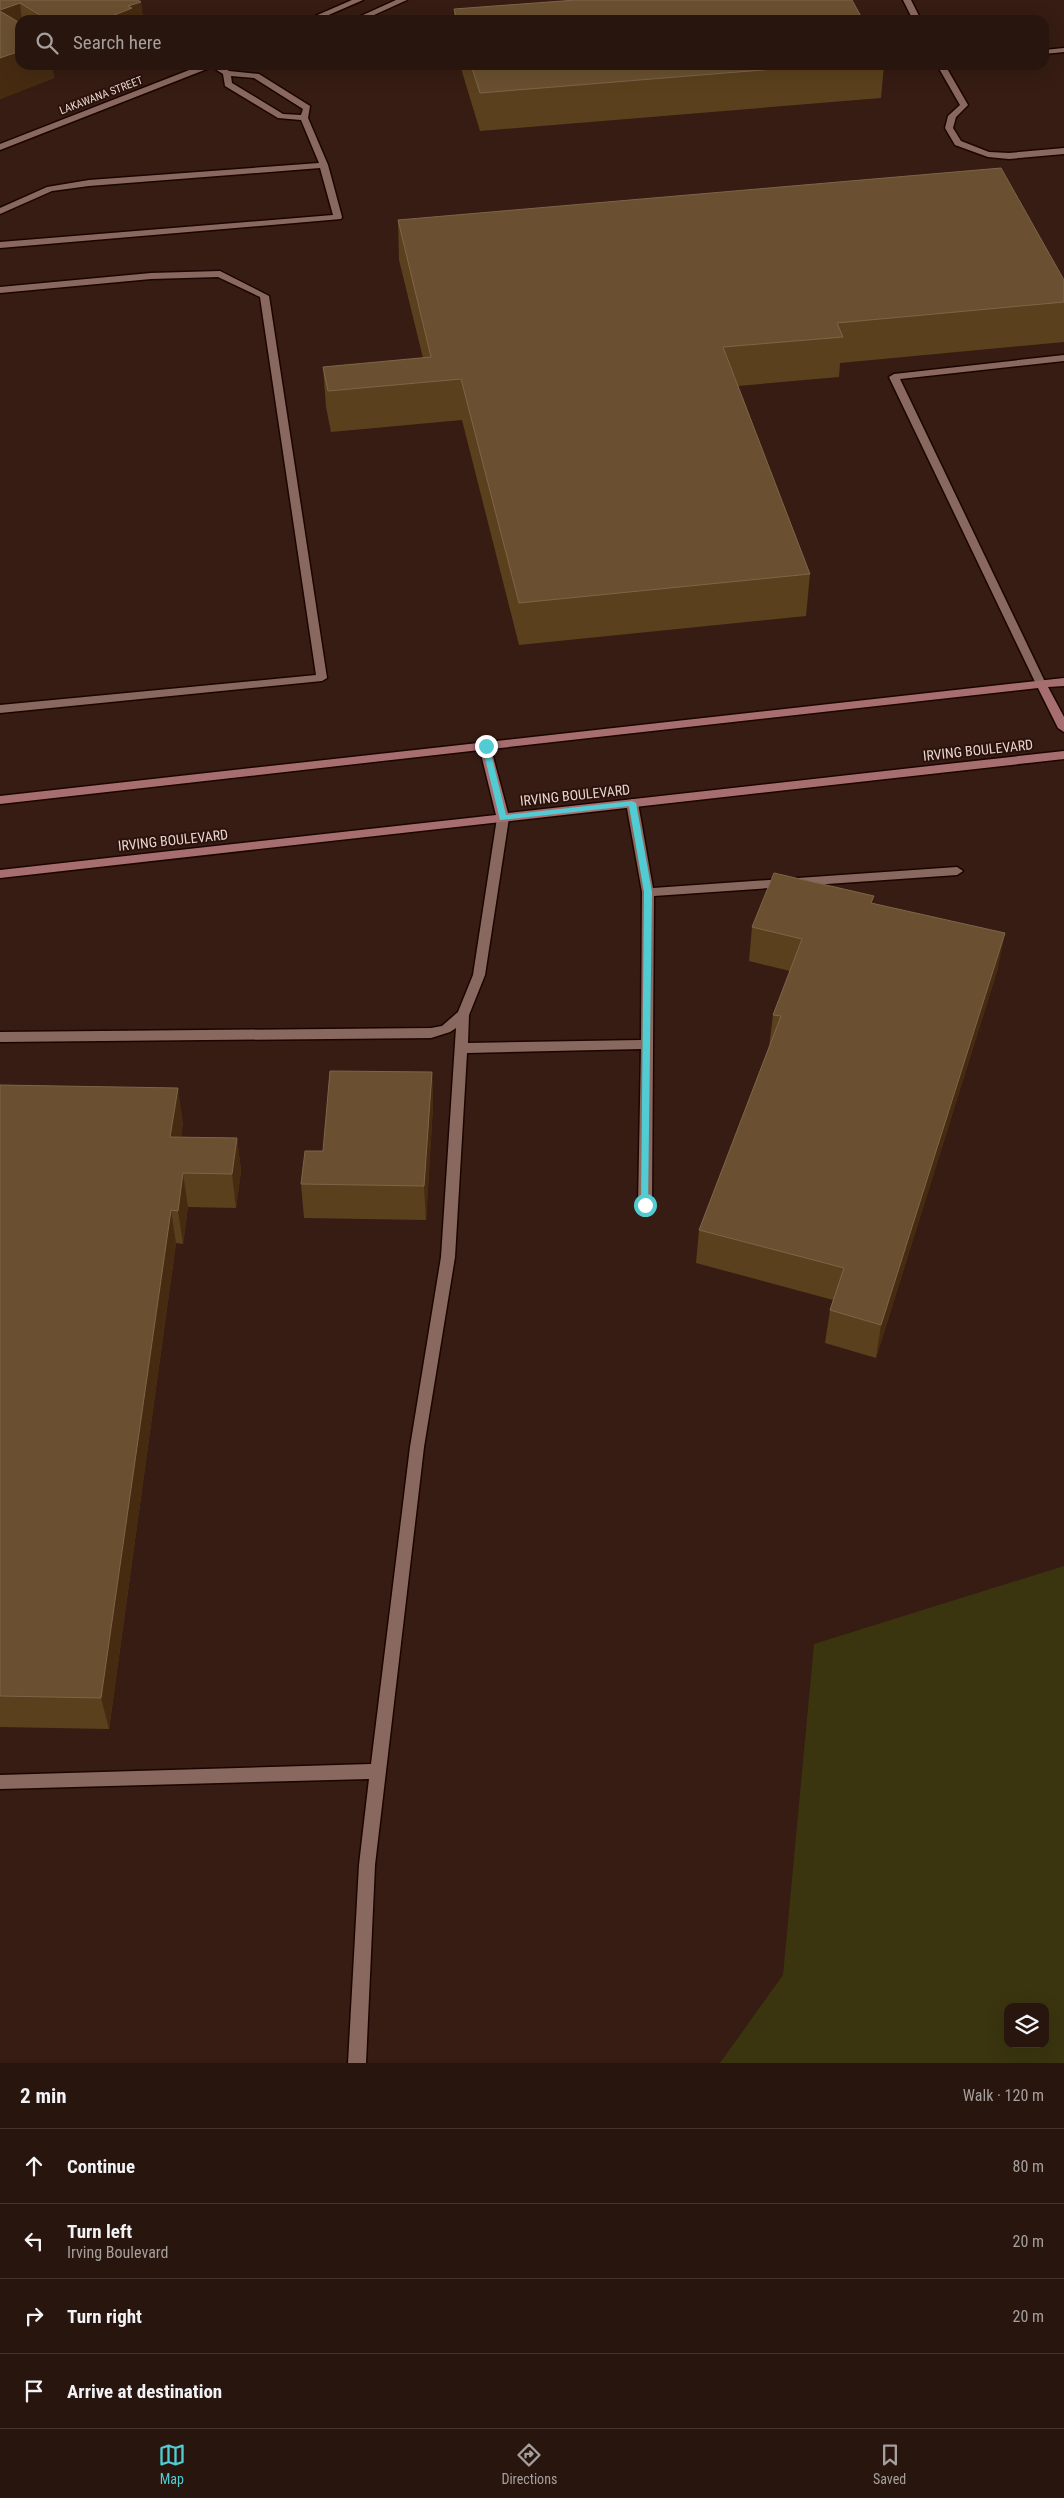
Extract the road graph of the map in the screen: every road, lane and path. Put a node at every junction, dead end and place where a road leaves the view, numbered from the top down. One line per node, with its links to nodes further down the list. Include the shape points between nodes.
1 (359, 0): 4 (lane)
2 (403, 0): 5 (lane)
3 (907, 0): 6 (lane)
4 (322, 15)
5 (368, 15)
6 (914, 15)
7 (1064, 50): 8 (lane)
8 (1049, 52)
9 (196, 70): 14 (lane, LAKAWANA STREET)
10 (224, 70): 12 (lane)
11 (944, 70): 15 (lane, via 964,105 952,116 949,128 958,143 988,154)
12 (227, 72): 13 (lane, via 228,84 281,116); 13 (lane, via 256,76 307,108)
13 (304, 118): 16 (lane)
14 (0, 147)
15 (1064, 151)
16 (324, 165): 17 (lane, via 89,183 50,189); 18 (lane, via 338,217)
17 (0, 211)
18 (0, 245)
19 (0, 290): 23 (lane, via 151,276 220,274 264,296 322,678)
20 (1064, 358): 22 (lane, via 894,377)
21 (1064, 682): 22 (main road)
22 (1041, 684): 24 (main road); 25 (main road)
23 (0, 709)
24 (1064, 728)
25 (486, 746): 27 (main road); 29 (main road)
26 (1064, 755): 28 (main road, IRVING BOULEVARD)
27 (0, 800)
28 (632, 803): 29 (main road, IRVING BOULEVARD); 32 (lane)
29 (503, 818): 31 (main road, IRVING BOULEVARD); 33 (lane, via 478,975)
30 (957, 871): 32 (lane)
31 (0, 874)
32 (648, 892): 35 (lane)
33 (463, 1015): 34 (lane, via 446,1029 432,1033); 36 (lane)
34 (0, 1037)
35 (647, 1044): 36 (lane); 37 (lane)
36 (462, 1048): 38 (lane, via 448,1258 417,1447)
37 (645, 1205)
38 (379, 1771): 39 (lane); 40 (lane, via 367,1865)
39 (0, 1782)
40 (357, 2063)

